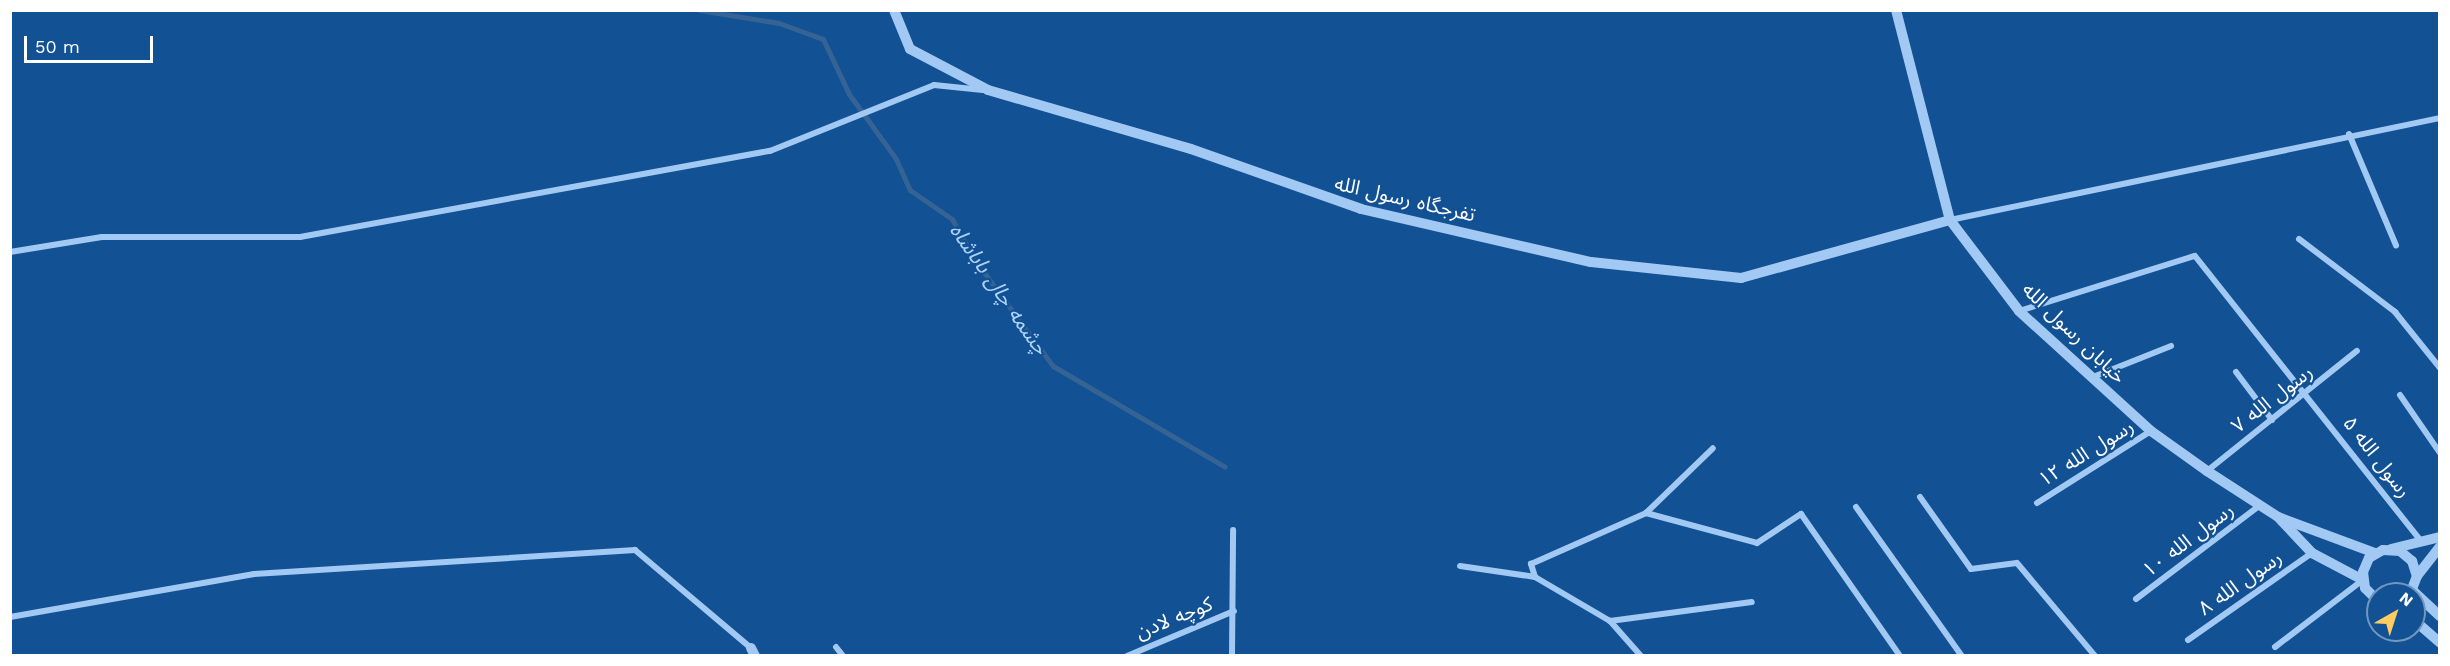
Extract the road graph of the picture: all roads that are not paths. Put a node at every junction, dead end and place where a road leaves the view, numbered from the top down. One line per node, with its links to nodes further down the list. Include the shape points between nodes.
1 (894, 10): 3 (street, تفرجگاه رسول الله, via 910,49)
2 (1896, 10): 6 (street, خیابان رسول الله)
3 (988, 90): 6 (street, تفرجگاه رسول الله, via 1191,149 1361,209 1591,261 1741,278); 9 (street, via 934,85 847,116 770,151 300,237 102,237)
4 (2439, 118): 5 (street)
5 (2349, 134): 6 (street); 8 (street)
6 (1950, 220): 10 (street, خیابان رسول الله)
7 (2299, 239): 13 (street, via 2395,312)
8 (2396, 245)
9 (10, 252)
10 (2019, 311): 15 (street, خیابان رسول الله); 16 (street, رسول الله ۵, via 2195,256)
11 (2171, 346): 15 (street)
12 (2357, 351): 16 (street, رسول الله ۷)
13 (2439, 368)
14 (2236, 372): 18 (street)
15 (2093, 377): 19 (street, خیابان رسول الله)
16 (2307, 394): 18 (street, رسول الله ۷); 31 (street, رسول الله ۵)
17 (2400, 395): 21 (street)
18 (2272, 420): 22 (street, رسول الله ۷)
19 (2151, 431): 22 (street, خیابان رسول الله); 24 (street, رسول الله ۱۲)
20 (1713, 448): 27 (street)
21 (2439, 453)
22 (2207, 471): 25 (street, خیابان رسول الله)
23 (1920, 497): 61 (street, via 1971,569 2017,562)
24 (2037, 503)
25 (2259, 506): 28 (street, خیابان رسول الله); 42 (street, رسول الله ۱۰)
26 (1856, 507): 60 (street)
27 (1646, 513): 38 (street, via 1532,564); 59 (street, via 1757,543 1801,514)
28 (2278, 517): 34 (street, خیابان رسول الله); 35 (street, خیابان رسول الله)
29 (1233, 530): 45 (street)
30 (2439, 537): 31 (street)
31 (2420, 540): 33 (street)
32 (2439, 547): 37 (street)
33 (2391, 549): 35 (street); 37 (street, via 2412,561)
34 (2312, 553): 39 (street, خیابان رسول الله); 50 (street, رسول الله ۸)
35 (2375, 553): 39 (street, via 2365,565)
36 (1460, 566): 38 (street)
37 (2417, 576): 40 (street)
38 (1535, 577): 48 (street)
39 (2363, 580): 41 (street); 53 (street)
40 (2415, 582)
41 (2366, 584)
42 (2136, 599)
43 (1752, 602): 48 (street)
44 (2426, 604): 46 (street)
45 (1234, 611): 56 (street, کوچه لادن); 57 (street)
46 (2439, 616)
47 (10, 617): 54 (street, via 254,574 635,550)
48 (1610, 621): 58 (street)
49 (2426, 631): 51 (street)
50 (2188, 640)
51 (2439, 643)
52 (836, 647): 55 (street)
53 (2275, 647)
54 (753, 652)
55 (843, 656)
56 (1127, 656)
57 (1232, 656)
58 (1641, 656)
59 (1900, 656)
60 (1962, 656)
61 (2095, 656)

